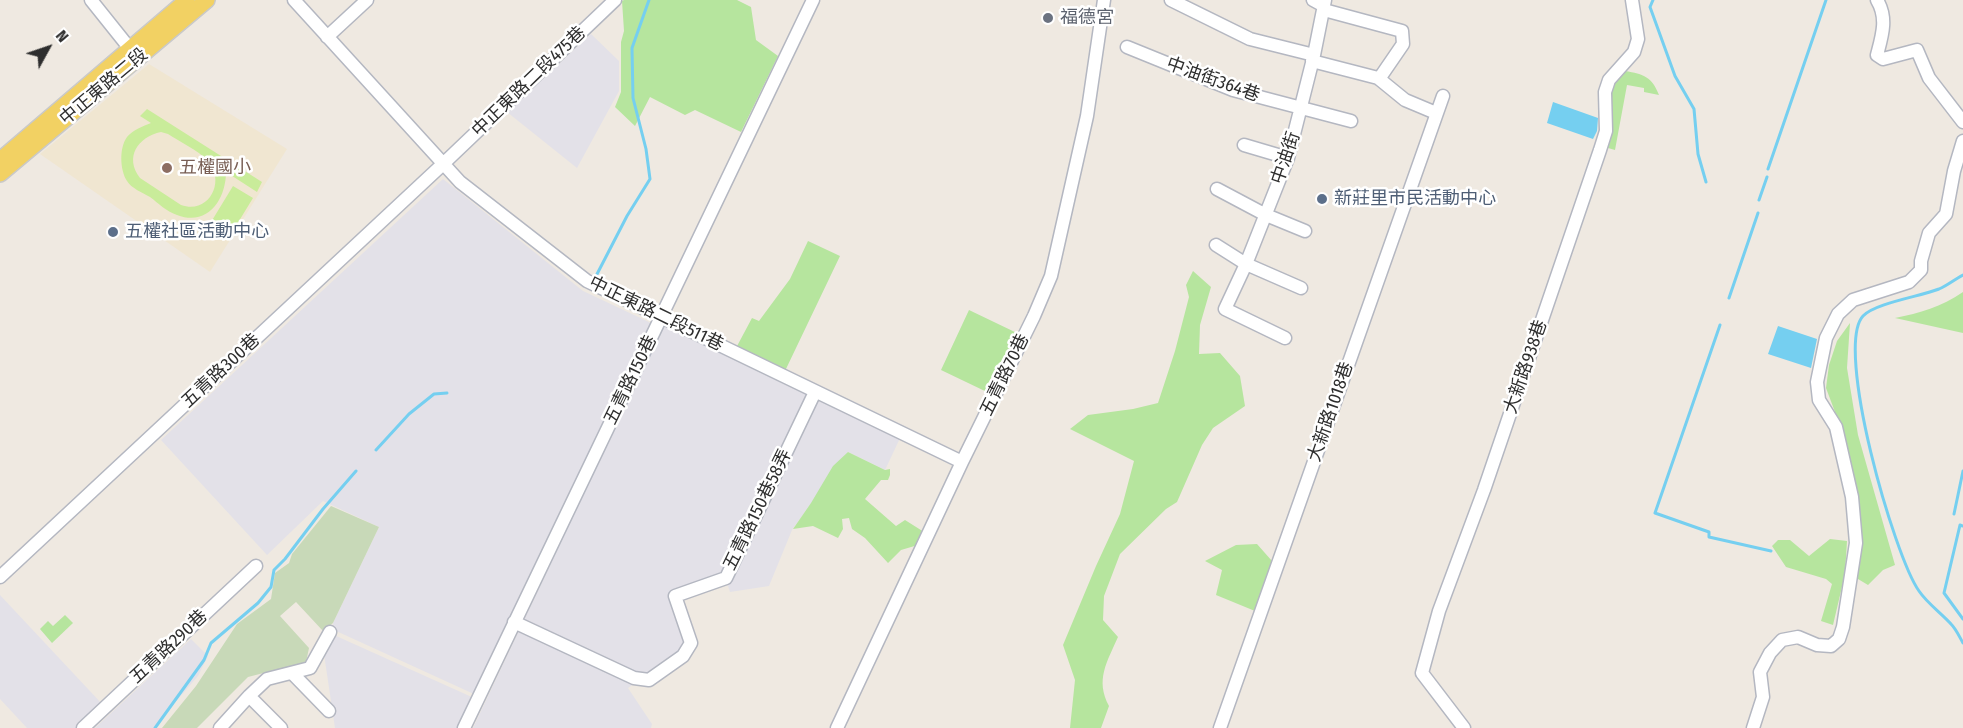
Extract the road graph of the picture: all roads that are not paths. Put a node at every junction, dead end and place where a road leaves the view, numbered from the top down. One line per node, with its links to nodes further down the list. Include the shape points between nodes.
1 (91, 0): 15 (street)
2 (187, 0): 15 (main road, 中正東路二段)
3 (207, 0): 15 (main road, 中正東路二段)
4 (294, 0): 13 (street, 中正東路二段511巷)
5 (367, 0): 13 (street)
6 (615, 0): 27 (street, 中正東路二段475巷)
7 (813, 0): 35 (street, 五青路150巷)
8 (1104, 0): 38 (street, 五青路70巷, via 1087,116 1051,276)
9 (1171, 0): 16 (street, via 1250,39)
10 (1632, 0): 52 (street, 大新路938巷, via 1638,39 1634,52 1605,92 1606,131 1439,611 1422,673)
11 (1877, 0): 22 (street, via 1884,11 1877,55 1882,59 1917,50 1929,78)
12 (1322, 4): 16 (street, 中油街); 17 (street, via 1402,31 1403,44)
13 (327, 37): 27 (street, 中正東路二段511巷)
14 (1127, 46): 19 (street, 中油街364巷, via 1220,86)
15 (134, 54): 26 (main road, 中正東路二段); 28 (main road, 中正東路二段)
16 (1313, 58): 17 (street); 19 (street, 中油街)
17 (1378, 79): 20 (street, via 1405,100)
18 (1443, 96): 20 (street, 大新路1018巷)
19 (1301, 110): 21 (street, 中油街364巷); 25 (street, 中油街)
20 (1436, 113): 51 (street, 大新路1018巷)
21 (1351, 121)
22 (1963, 122)
23 (1963, 141): 53 (street, via 1946,214 1929,232 1921,270 1909,282 1853,300 1838,314 1826,338 1817,382 1819,400 1836,427 1852,497 1856,543 1843,627 1839,639 1831,646 1798,637 1782,640 1770,653 1760,672 1763,697)
24 (1244, 145): 25 (street)
25 (1288, 158): 30 (street, 中油街)
26 (0, 160)
27 (443, 164): 35 (street, 中正東路二段511巷, via 460,182 587,281); 40 (street, 五青路300巷)
28 (0, 174)
29 (1217, 189): 30 (street)
30 (1266, 215): 31 (street); 33 (street, 中油街)
31 (1305, 231)
32 (1216, 245): 33 (street)
33 (1246, 264): 34 (street); 36 (street, 中油街, via 1225,309)
34 (1301, 288)
35 (661, 318): 37 (street, 中正東路二段511巷); 41 (street, 五青路150巷)
36 (1285, 338)
37 (815, 392): 38 (street, 中正東路二段511巷); 41 (street, 五青路150巷58弄, via 726,578 675,596 691,643 683,656 649,680 633,678)
38 (962, 462): 50 (street, 五青路70巷)
39 (255, 566): 46 (street, 五青路290巷)
40 (0, 577)
41 (514, 622): 49 (street, 五青路150巷)
42 (330, 632): 43 (street, via 310,668)
43 (292, 673): 44 (street, via 267,679); 45 (street)
44 (249, 696): 47 (street); 48 (street)
45 (329, 711)
46 (83, 728)
47 (220, 728)
48 (281, 728)
49 (464, 728)
50 (837, 728)
51 (1220, 728)
52 (1464, 728)
53 (1753, 728)

